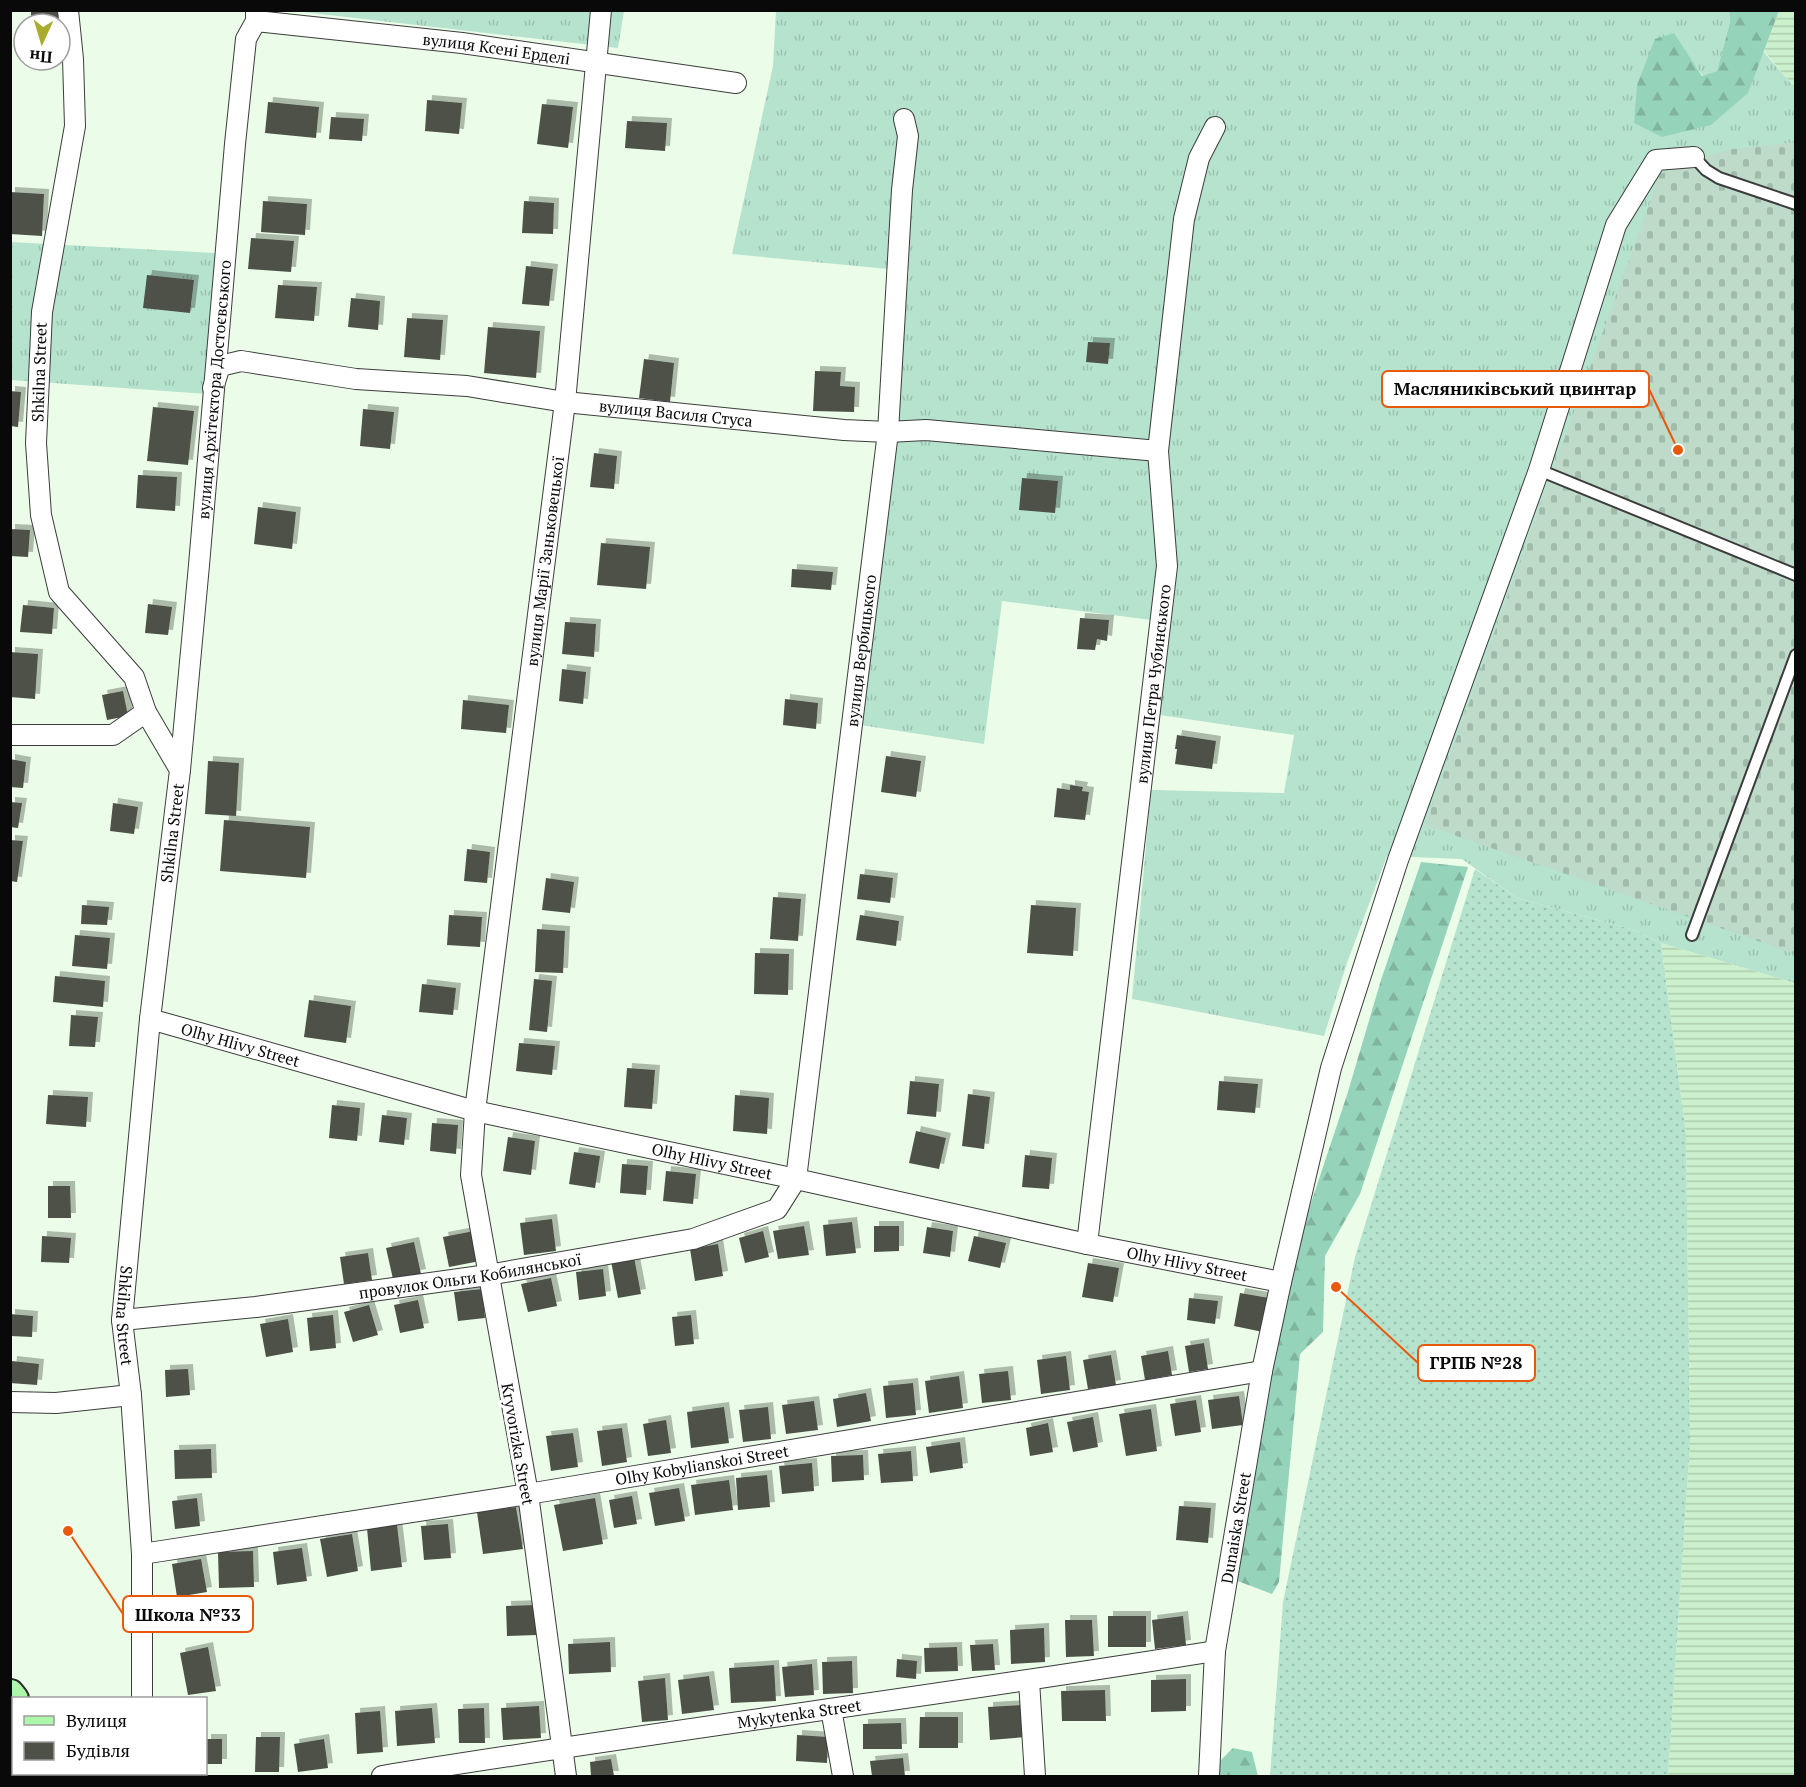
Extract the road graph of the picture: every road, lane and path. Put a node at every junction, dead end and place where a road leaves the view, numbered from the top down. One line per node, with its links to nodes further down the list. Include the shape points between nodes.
1 (68, 10): 17 (street, Shkilna Street, via 75,126 42,312 36,443 41,515 59,592 134,677)
2 (601, 10): 4 (street, вулиця Марії Заньковецької)
3 (256, 16): 4 (street, вулиця Ксені Ерделі); 10 (street, вулиця Архітектора Достоєвського, via 246,39)
4 (597, 61): 5 (street, вулиця Ксені Ерделі); 11 (street, вулиця Марії Заньковецької)
5 (736, 83)
6 (904, 119): 12 (street, вулиця Вербицького, via 908,136)
7 (1215, 127): 13 (street, вулиця Петра Чубинського, via 1198,158 1184,219)
8 (1694, 157): 9 (lane, via 1719,178); 14 (street, Dunaiska Street, via 1656,160 1616,225)
9 (1796, 204)
10 (213, 388): 11 (street, вулиця Василя Стуса, via 220,366 242,361 356,380 467,386); 19 (street, вулиця Архітектора Достоєвського)
11 (565, 402): 12 (street, вулиця Василя Стуса); 22 (street, вулиця Марії Заньковецької)
12 (888, 432): 13 (street, вулиця Василя Стуса, via 926,430); 23 (street, вулиця Вербицького)
13 (1158, 450): 24 (street, вулиця Петра Чубинського, via 1167,566)
14 (1539, 470): 15 (lane); 26 (street, Dunaiska Street, via 1398,860 1335,1057)
15 (1796, 575)
16 (1796, 655): 20 (lane)
17 (146, 712): 18 (street, via 113,735); 19 (street, Shkilna Street)
18 (10, 735)
19 (180, 770): 21 (street, Shkilna Street)
20 (1692, 935)
21 (150, 1019): 22 (street, Olhy Hlivy Street); 27 (street, Shkilna Street)
22 (475, 1111): 23 (street, Olhy Hlivy Street); 25 (street, Kryvorizka Street, via 471,1175)
23 (796, 1179): 24 (street, Olhy Hlivy Street); 25 (street, провулок Ольги Кобилянської, via 777,1209 693,1239)
24 (1087, 1244): 26 (street, Olhy Hlivy Street)
25 (488, 1275): 27 (street, провулок Ольги Кобилянської, via 256,1307); 31 (street, Kryvorizka Street)
26 (1281, 1282): 28 (street, Dunaiska Street)
27 (122, 1320): 29 (street, Shkilna Street)
28 (1262, 1371): 31 (street, Olhy Kobylianskoi Street); 33 (street, Dunaiska Street)
29 (131, 1395): 30 (street); 32 (street, Shkilna Street)
30 (10, 1402)
31 (528, 1494): 32 (street, Olhy Kobylianskoi Street); 37 (street, Kryvorizka Street)
32 (142, 1554): 35 (street, Shkilna Street)
33 (1215, 1651): 34 (street, Mykytenka Street); 42 (street, Dunaiska Street)
34 (1029, 1681): 36 (street, Mykytenka Street); 41 (street)
35 (142, 1697)
36 (831, 1709): 37 (street, Mykytenka Street); 40 (street)
37 (562, 1747): 38 (street, Mykytenka Street); 39 (street, Kryvorizka Street)
38 (382, 1776)
39 (566, 1776)
40 (843, 1776)
41 (1035, 1776)
42 (1209, 1776)

